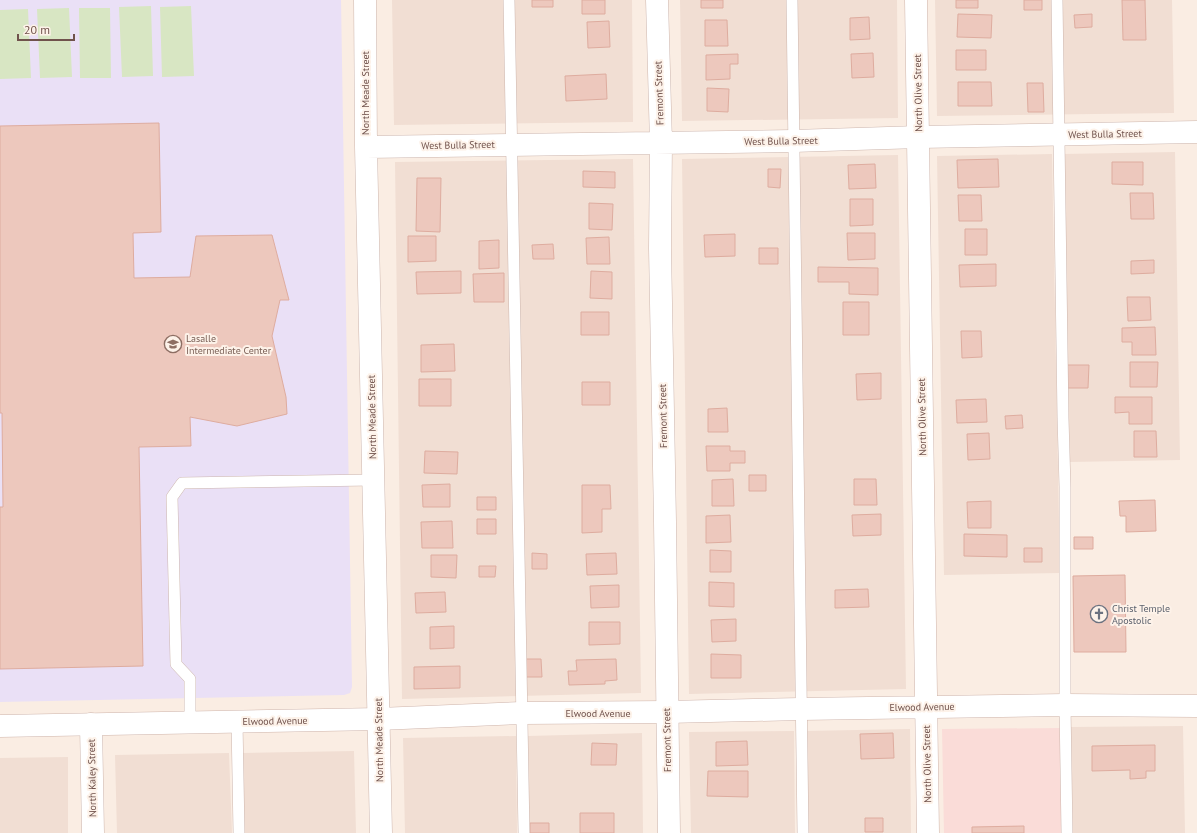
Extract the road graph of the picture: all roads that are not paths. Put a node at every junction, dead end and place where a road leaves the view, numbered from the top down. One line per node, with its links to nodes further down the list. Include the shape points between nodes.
1 (365, 0): 13 (street, North Meade Street)
2 (509, 0): 12 (lane)
3 (657, 0): 11 (street, Fremont Street)
4 (792, 0): 10 (lane)
5 (916, 0): 9 (street, North Olive Street)
6 (1057, 0): 8 (lane)
7 (1197, 132): 8 (street, West Bulla Street)
8 (1058, 135): 9 (street, West Bulla Street); 15 (lane, via 1066,487)
9 (919, 137): 10 (street, West Bulla Street); 17 (street, North Olive Street)
10 (793, 141): 11 (street, West Bulla Street); 18 (lane)
11 (661, 142): 12 (street, West Bulla Street); 19 (street, Fremont Street, via 660,248)
12 (512, 144): 13 (street, West Bulla Street); 20 (lane)
13 (366, 147): 14 (street, North Meade Street)
14 (373, 480): 21 (street, North Meade Street); 23 (lane, via 182,483 172,497 176,664 190,679)
15 (1065, 705): 16 (street, Elwood Avenue); 17 (street, Elwood Avenue); 33 (lane)
16 (1197, 706)
17 (926, 707): 18 (street, Elwood Avenue); 32 (street, North Olive Street)
18 (801, 709): 19 (street, Elwood Avenue); 31 (lane)
19 (667, 712): 20 (street, Elwood Avenue); 30 (street, Fremont Street)
20 (522, 713): 21 (street, Elwood Avenue); 29 (lane)
21 (379, 719): 22 (street, Elwood Avenue); 28 (street, North Meade Street)
22 (237, 721): 23 (street, Elwood Avenue); 27 (lane)
23 (190, 722): 24 (street, Elwood Avenue)
24 (91, 724): 25 (street, Elwood Avenue); 26 (street, North Kaley Street)
25 (0, 726)
26 (93, 833)
27 (239, 833)
28 (381, 833)
29 (524, 833)
30 (669, 833)
31 (803, 833)
32 (928, 833)
33 (1067, 833)

